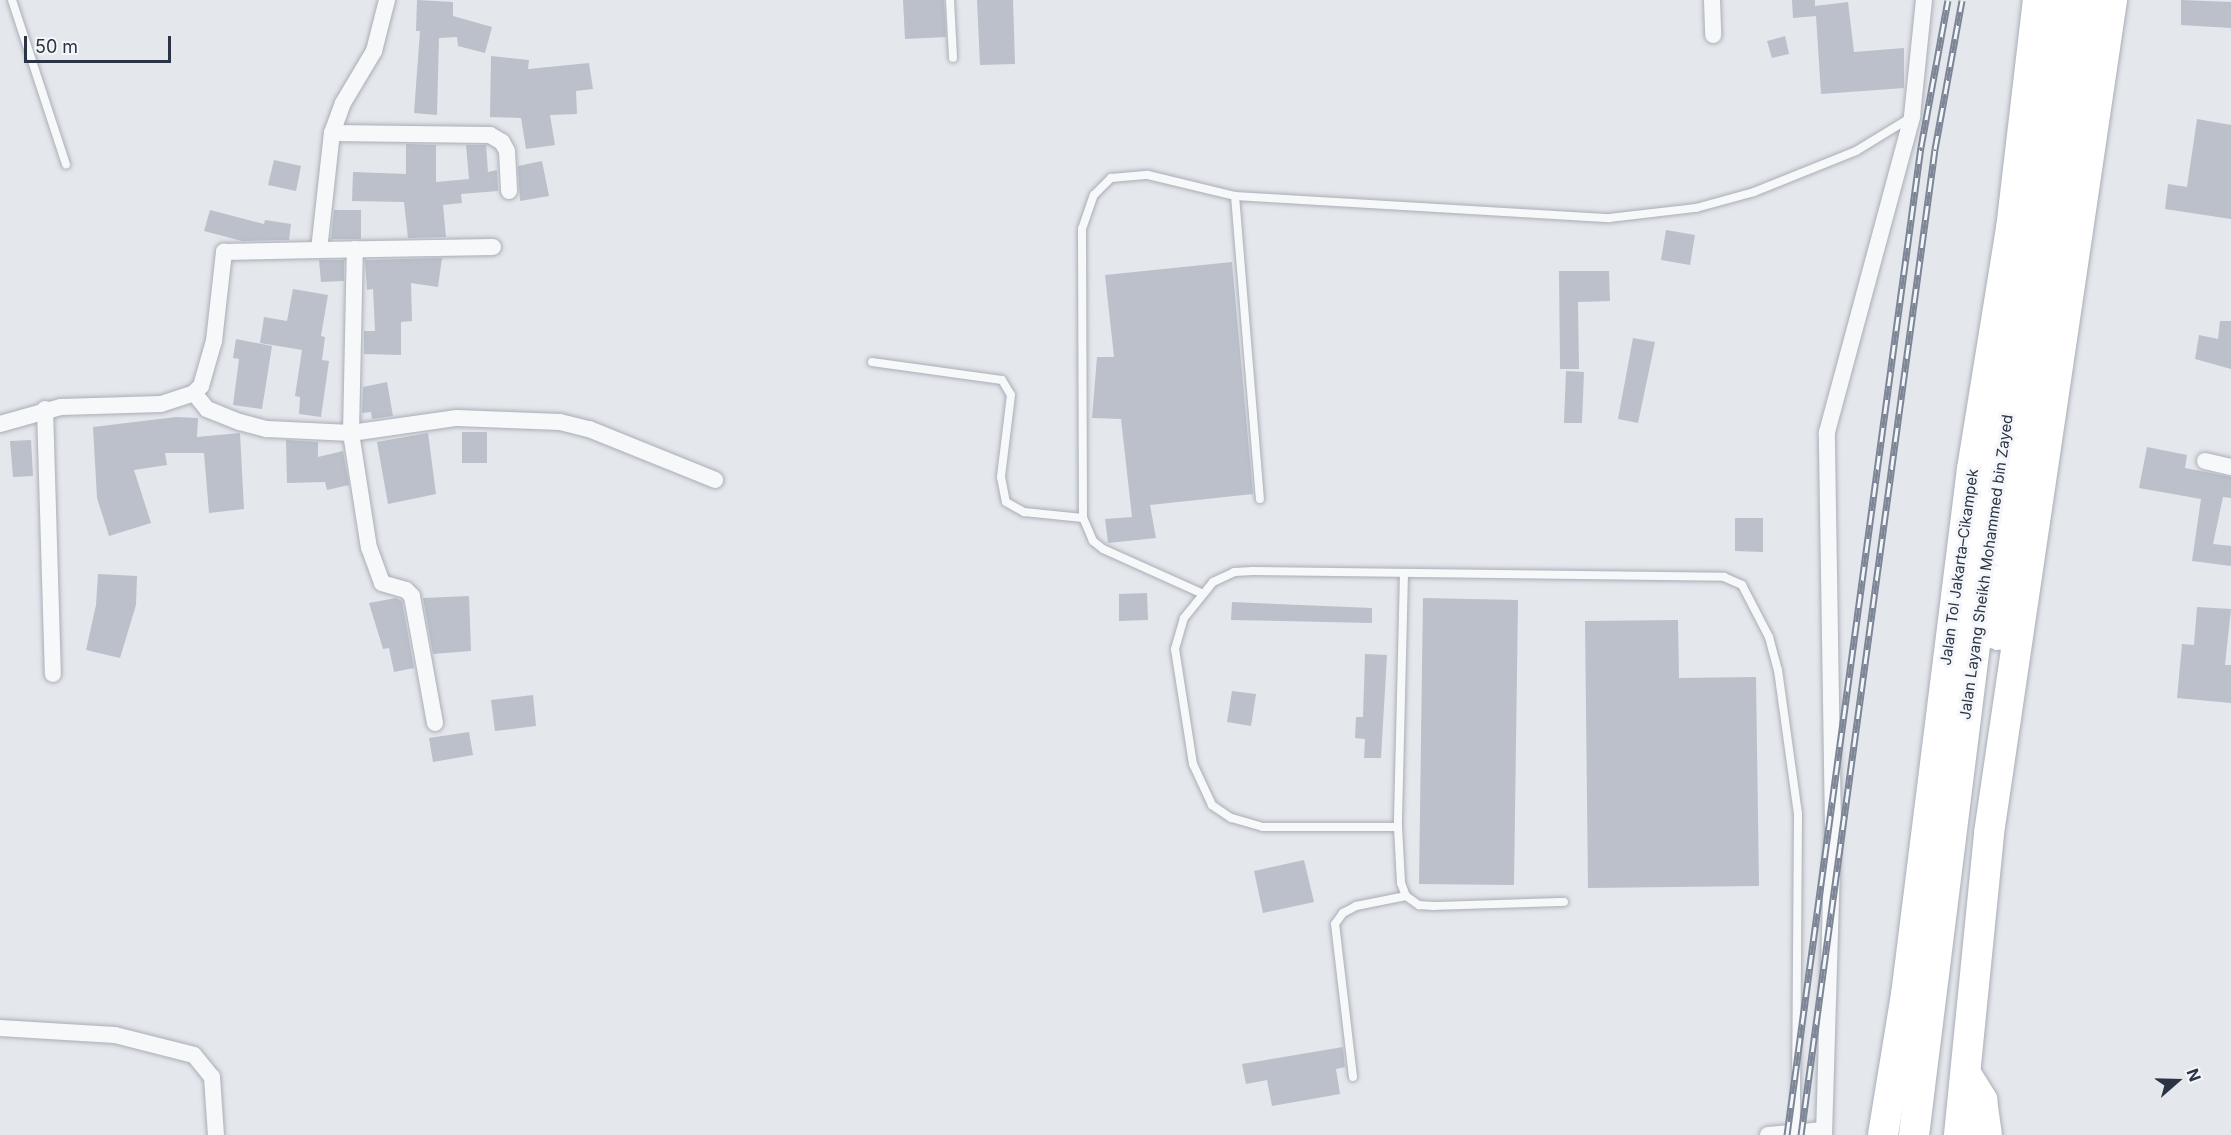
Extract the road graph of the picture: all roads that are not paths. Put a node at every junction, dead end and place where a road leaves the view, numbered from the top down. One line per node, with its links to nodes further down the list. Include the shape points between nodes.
1 (12, 0): 14 (lane)
2 (387, 0): 13 (street, via 374,51 343,103)
3 (950, 0): 11 (lane)
4 (1712, 0): 10 (street)
5 (1924, 0): 12 (street)
6 (2038, 0): 40 (highway, Jalan Tol Jakarta–Cikampek, via 2011,229 1972,469 1906,995)
7 (2066, 0): 45 (highway, Jalan Layang Sheikh Mohammed bin Zayed, via 1989,533)
8 (2090, 0): 46 (highway, Jalan Layang Sheikh Mohammed bin Zayed, via 2010,534)
9 (2112, 0): 38 (highway, via 1989,833)
10 (1713, 35)
11 (953, 58)
12 (1912, 116): 16 (lane, via 1881,139 1792,180 1696,208 1664,212 1609,218); 42 (street, via 1827,432 1833,828)
13 (332, 133): 15 (street, via 490,135 507,151); 19 (street)
14 (66, 164)
15 (509, 191)
16 (1235, 196): 28 (lane); 29 (lane, via 1163,178 1127,174 1105,183 1090,204 1082,229)
17 (493, 247): 18 (street)
18 (355, 249): 19 (street); 24 (street)
19 (319, 250): 21 (street, via 224,252 211,363 206,378)
20 (872, 362): 29 (lane, via 1002,380 1011,395 1002,477 1006,502 1024,512)
21 (194, 393): 22 (street, via 150,406); 24 (street, via 207,409 267,429)
22 (45, 409): 23 (street); 32 (street)
23 (0, 424)
24 (351, 433): 27 (street, via 457,418 560,422 589,429); 33 (street, via 369,548 382,583 406,590 413,599)
25 (2205, 461): 26 (street)
26 (2231, 467)
27 (715, 480)
28 (1260, 499)
29 (1083, 518): 31 (lane, via 1093,541 1103,549)
30 (1404, 573): 31 (lane, via 1240,571 1221,577); 34 (lane); 41 (lane, via 1724,577 1742,585 1769,637 1778,670 1798,814)
31 (1201, 593): 34 (lane, via 1184,618 1175,649 1193,764 1212,805 1231,818 1263,827)
32 (53, 674)
33 (435, 723)
34 (1398, 827): 35 (lane, via 1401,883)
35 (1406, 896): 36 (lane, via 1419,905 1434,906); 39 (lane, via 1356,906 1343,913 1335,924)
36 (1564, 902)
37 (0, 1028): 43 (street, via 115,1035 194,1055 210,1071 214,1084)
38 (1966, 1074): 47 (highway); 48 (highway, via 1982,1100)
39 (1353, 1077)
40 (1883, 1129)
41 (1795, 1132): 42 (street); 44 (street)
42 (1824, 1133)
43 (216, 1135)
44 (1768, 1135)
45 (1914, 1135)
46 (1940, 1135)
47 (1959, 1135)
48 (1987, 1135)

